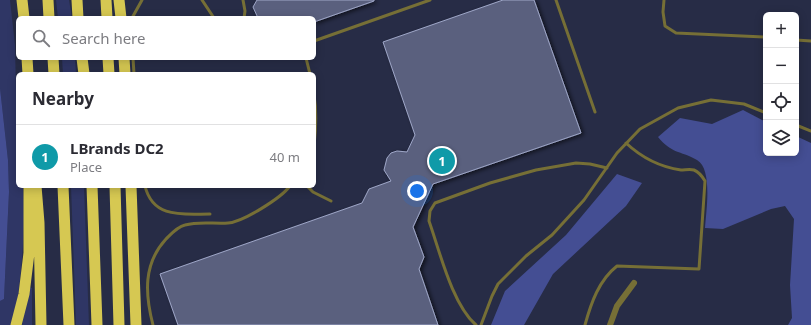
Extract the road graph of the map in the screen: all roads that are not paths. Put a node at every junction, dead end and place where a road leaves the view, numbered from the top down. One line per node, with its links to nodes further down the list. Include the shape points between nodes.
1 (22, 0): 12 (highway)
2 (48, 0): 13 (highway)
3 (76, 0): 14 (highway)
4 (106, 0): 15 (highway)
5 (120, 0): 16 (highway)
6 (142, 0): 17 (lane)
7 (202, 0): 18 (lane)
8 (243, 0): 19 (lane)
9 (430, 0): 21 (lane)
10 (556, 0): 39 (lane)
11 (664, 0): 20 (lane, via 665,26 676,33)
12 (24, 16)
13 (49, 16)
14 (78, 16)
15 (107, 16)
16 (121, 16)
17 (133, 16)
18 (213, 16)
19 (244, 16)
20 (763, 37)
21 (316, 40)
22 (799, 40): 23 (lane)
23 (811, 41)
24 (26, 60): 31 (highway)
25 (53, 60): 32 (highway)
26 (82, 60): 33 (highway)
27 (108, 60): 34 (highway)
28 (124, 60): 35 (highway)
29 (133, 60): 36 (lane)
30 (306, 60): 37 (lane)
31 (28, 72)
32 (54, 72)
33 (84, 72)
34 (109, 72)
35 (125, 72)
36 (134, 72)
37 (310, 72)
38 (316, 107): 43 (lane)
39 (595, 112)
40 (763, 112): 44 (lane, via 744,104 710,100 678,108 640,129)
41 (799, 126): 42 (lane)
42 (811, 131)
43 (316, 133)
44 (626, 143): 45 (lane); 67 (lane, via 647,159 668,167 694,170 701,174 705,181 698,269 618,266 609,272 597,292)
45 (607, 168): 65 (lane, via 576,163 536,170 503,178 435,203 430,211 429,221 459,303); 66 (lane, via 584,200 552,235 498,284)
46 (29, 188): 58 (highway, via 29,253 24,294)
47 (36, 188): 59 (highway)
48 (63, 188): 60 (highway)
49 (92, 188): 61 (highway)
50 (115, 188): 62 (highway)
51 (131, 188): 63 (highway)
52 (147, 188): 56 (lane, via 150,200 161,209 178,214)
53 (288, 188): 64 (lane, via 257,211 230,223 184,225 167,238 151,262 146,280)
54 (309, 188): 55 (lane)
55 (331, 201)
56 (210, 214)
57 (634, 283): 68 (street, via 617,306)
58 (16, 325)
59 (41, 325)
60 (69, 325)
61 (97, 325)
62 (119, 325)
63 (136, 325)
64 (153, 325)
65 (476, 325)
66 (482, 325)
67 (585, 325)
68 (610, 325)

